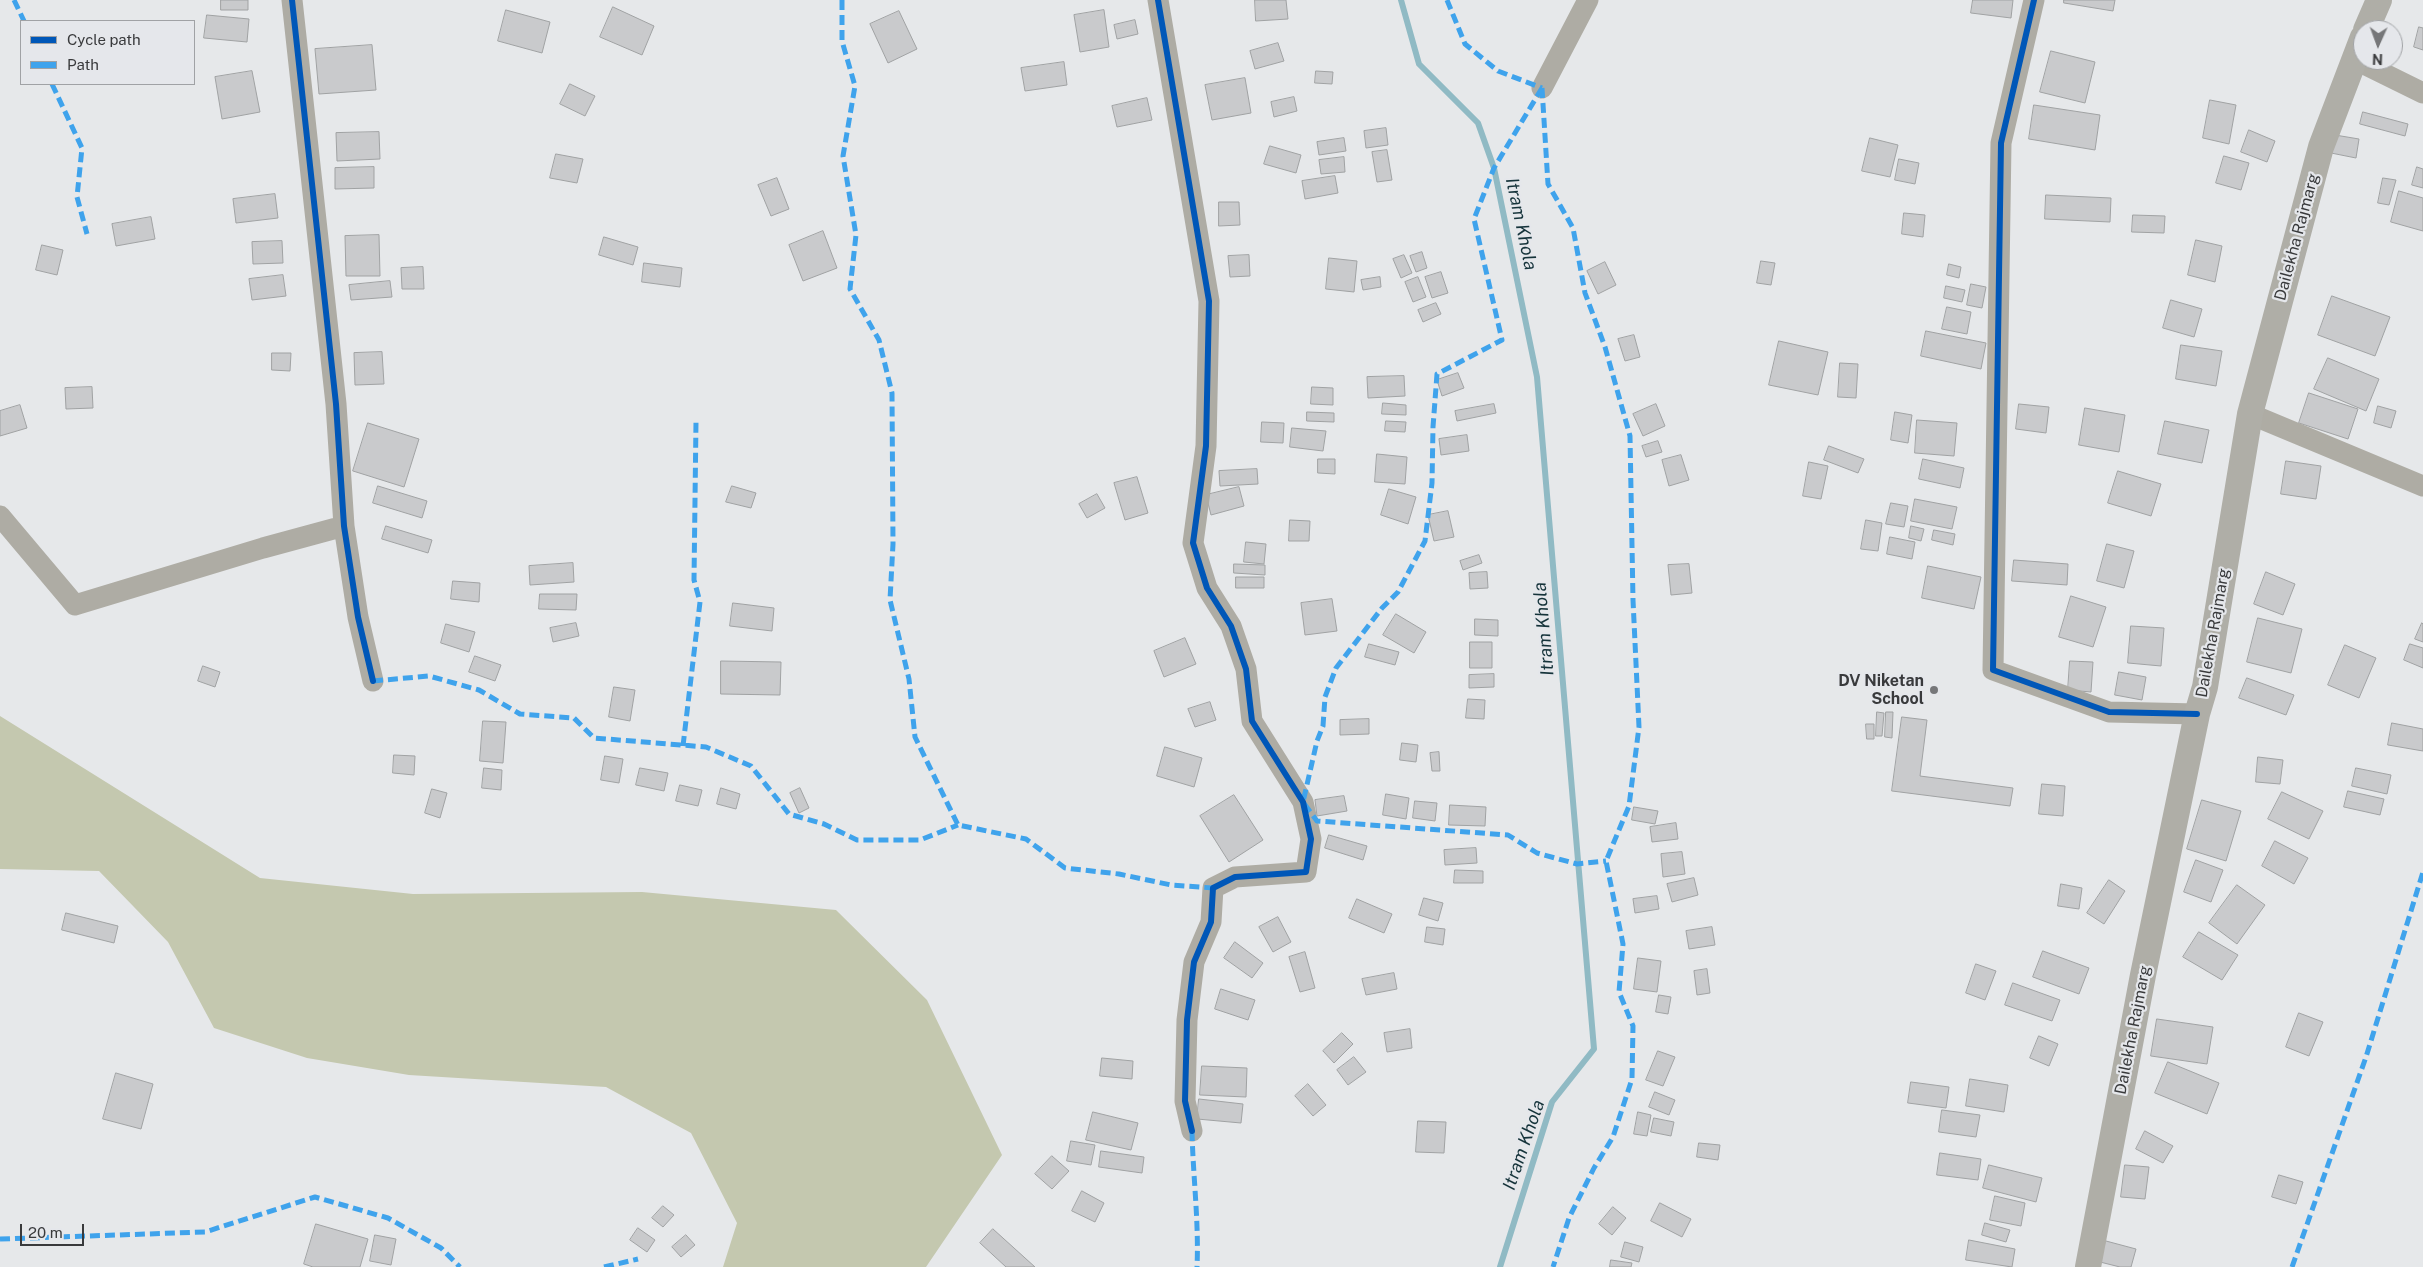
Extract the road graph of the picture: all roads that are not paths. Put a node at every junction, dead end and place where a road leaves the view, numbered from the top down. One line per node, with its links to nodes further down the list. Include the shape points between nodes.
1 (292, 0): 14 (street, via 336,404)
2 (1158, 0): 17 (street, via 1209,300 1206,446 1193,543 1208,588 1231,626 1246,669 1252,721 1303,802 1311,839 1306,872 1235,877 1213,888 1210,922 1194,962 1187,1020 1185,1101)
3 (1588, 0): 9 (street)
4 (2034, 0): 16 (street, via 2001,143 1994,670 2108,712)
5 (2379, 0): 6 (main road)
6 (2370, 20)
7 (2353, 61): 11 (main road, Dailekha Rajmarg, via 2321,147)
8 (2390, 70): 10 (street)
9 (1542, 88)
10 (2423, 93)
11 (2250, 414): 12 (street); 16 (main road, Dailekha Rajmarg, via 2206,687)
12 (2423, 486)
13 (0, 516): 14 (street, via 75,605)
14 (344, 526): 15 (street, via 358,617)
15 (373, 681)
16 (2197, 714): 18 (main road, Dailekha Rajmarg)
17 (1192, 1131)
18 (2088, 1267)

